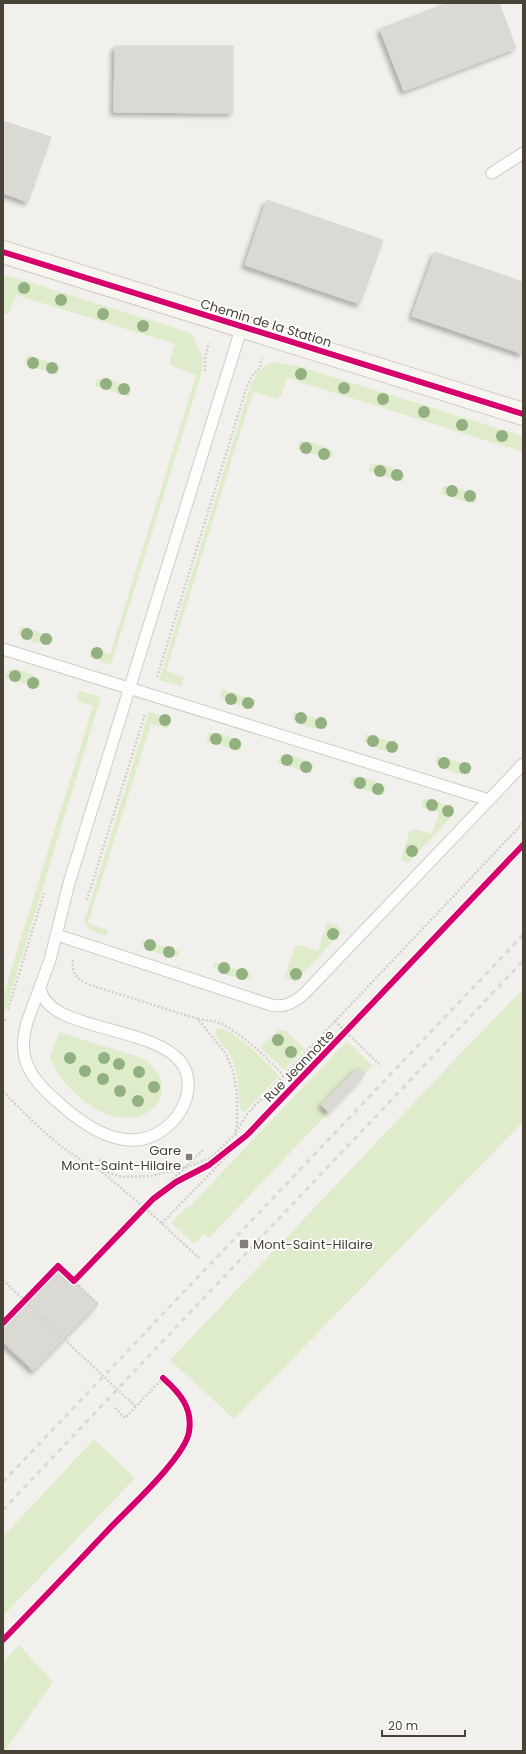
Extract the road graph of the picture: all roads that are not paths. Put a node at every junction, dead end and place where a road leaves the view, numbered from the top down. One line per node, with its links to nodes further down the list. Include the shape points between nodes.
1 (523, 153): 2 (lane)
2 (492, 173)
3 (3, 252): 4 (street, Chemin de la Station)
4 (242, 326): 5 (street, Chemin de la Station); 7 (lane)
5 (523, 414)
6 (3, 649): 7 (lane)
7 (130, 688): 9 (lane); 10 (lane, via 66,894)
8 (523, 764): 9 (lane)
9 (489, 800): 10 (lane, via 298,999 291,1003 277,1006 261,1002)
10 (57, 936): 11 (lane)
11 (40, 987): 11 (lane, via 27,1022 24,1047 32,1075 48,1094 87,1125 112,1138 142,1138 170,1124 183,1106 188,1088 186,1070 176,1057 154,1043 88,1023 59,1011 47,1003)

